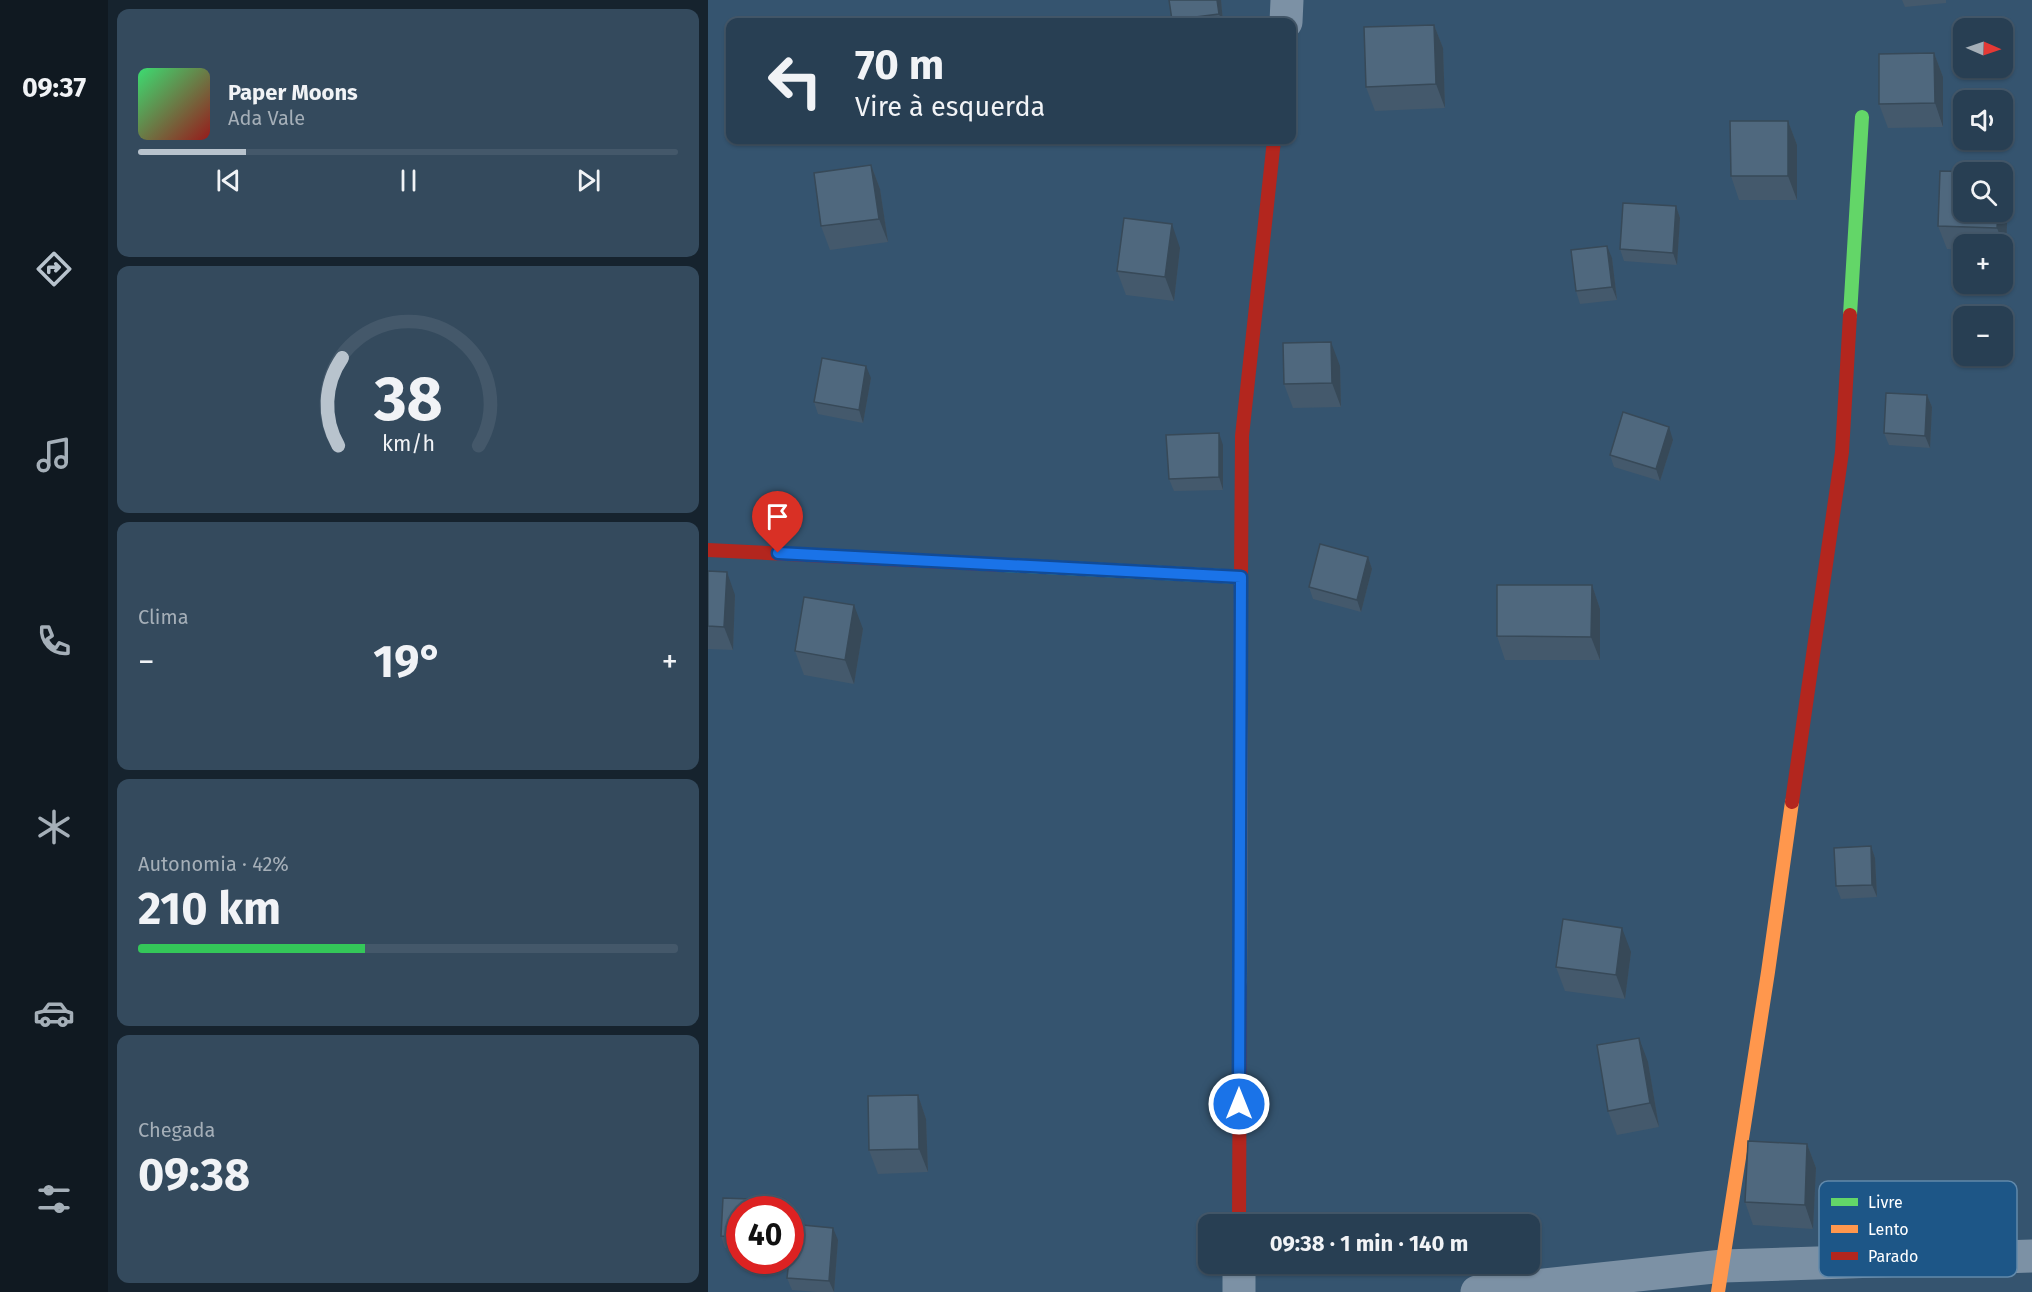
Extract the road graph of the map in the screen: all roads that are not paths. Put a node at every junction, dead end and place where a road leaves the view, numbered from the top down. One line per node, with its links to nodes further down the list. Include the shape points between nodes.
1 (1287, 0): 2 (street)
2 (1286, 18)
3 (1862, 117): 12 (street, via 1842,452)
4 (1274, 144): 6 (street, via 1242,436)
5 (708, 550): 6 (street)
6 (1241, 577): 7 (street)
7 (1239, 1214)
8 (2032, 1256): 9 (street)
9 (2017, 1257)
10 (1819, 1272): 12 (street)
11 (1239, 1274): 13 (street)
12 (1720, 1279): 14 (street)
13 (1239, 1292)
14 (1477, 1292)

